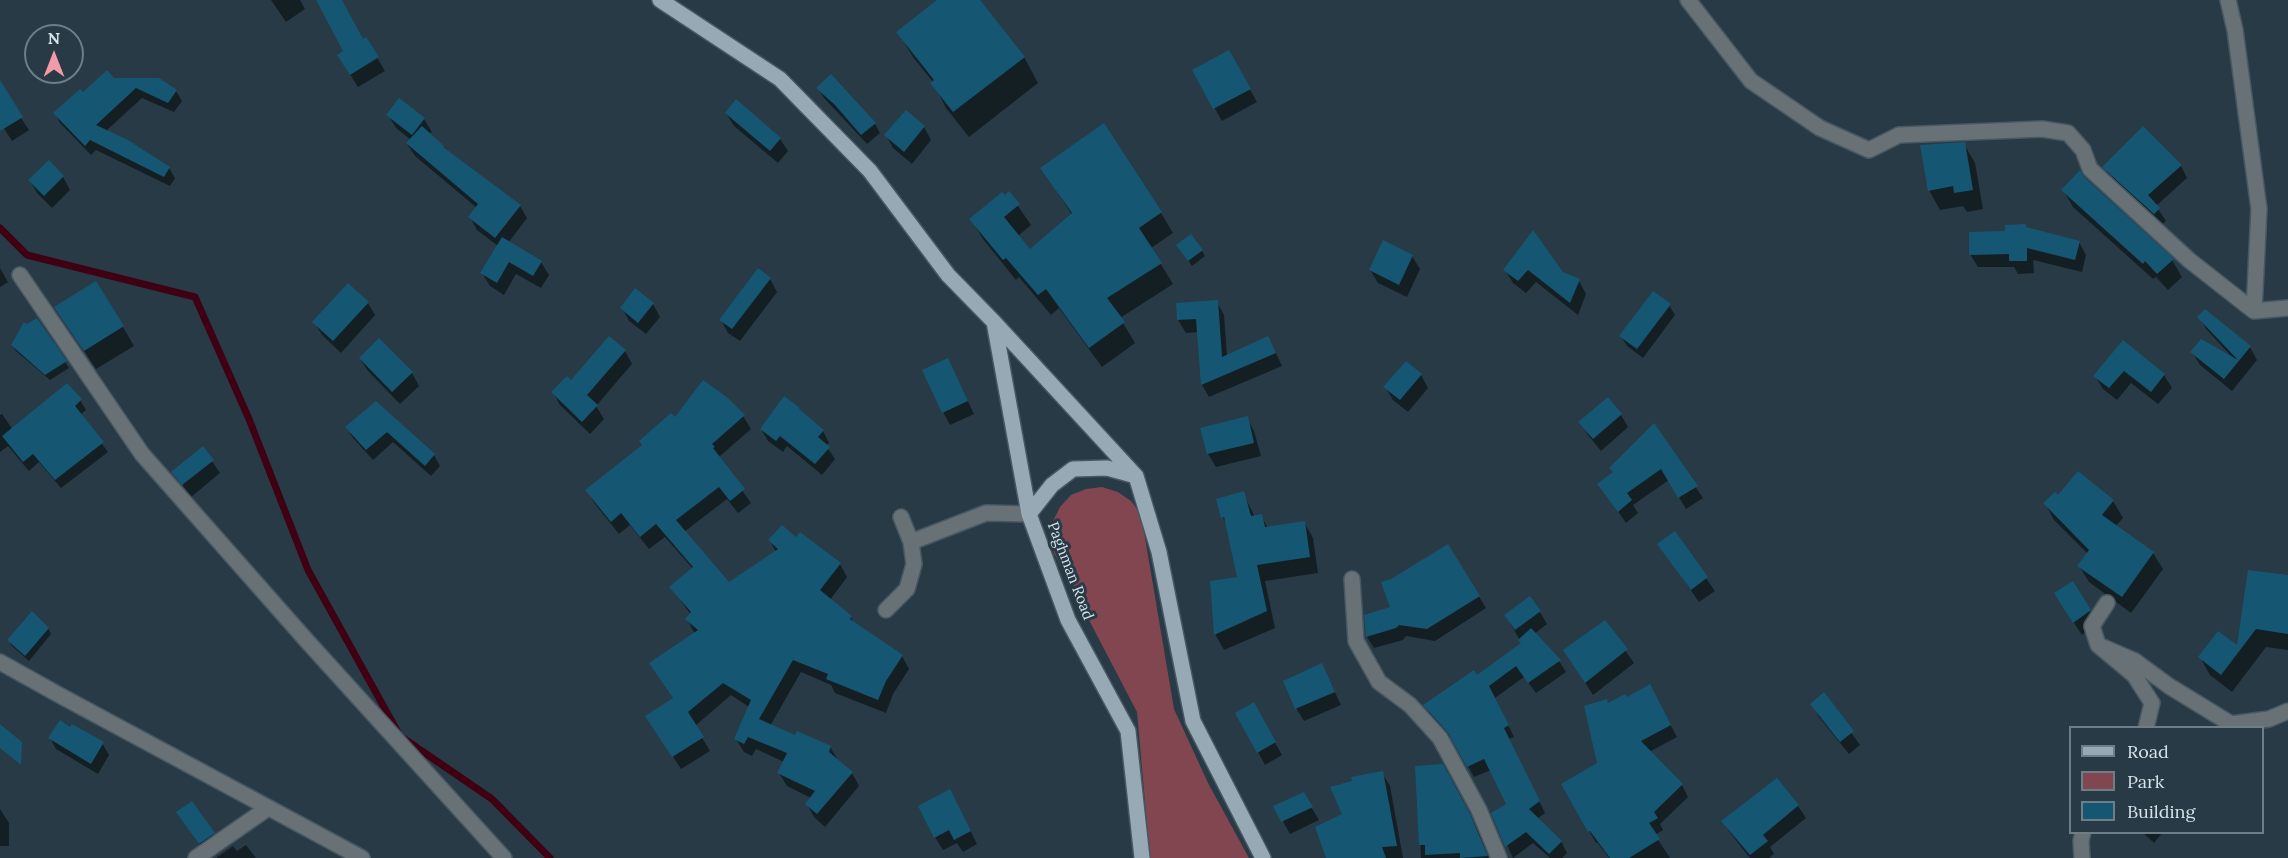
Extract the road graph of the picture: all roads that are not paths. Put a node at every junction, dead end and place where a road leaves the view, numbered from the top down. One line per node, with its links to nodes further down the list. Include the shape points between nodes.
1 (1688, 0): 6 (street, via 1751,81 1820,128 1869,150 1899,135 2042,129 2068,133 2083,150 2090,169 2189,260)
2 (2228, 0): 6 (street, via 2259,209)
3 (663, 1): 7 (main road, via 780,79 870,171 948,275)
4 (20, 275): 23 (street, via 141,454)
5 (2288, 308): 6 (street)
6 (2254, 311)
7 (994, 322): 8 (main road); 9 (main road, Paghman Road)
8 (1136, 476): 9 (main road, via 1107,468 1073,469 1052,485); 25 (main road, via 1159,552 1193,721)
9 (1029, 514): 11 (street, via 986,513); 24 (main road, Paghman Road, via 1068,620 1128,731)
10 (901, 517): 11 (street)
11 (911, 542): 14 (street, via 914,564 907,589)
12 (1352, 579): 26 (street, via 1356,641 1379,682 1410,705 1440,738 1479,810)
13 (2107, 603): 15 (street, via 2092,626)
14 (886, 610)
15 (2098, 645): 17 (street, via 2135,661 2231,724 2268,719); 18 (street, via 2133,675 2152,703)
16 (0, 662): 19 (street)
17 (2288, 711)
18 (2146, 726)
19 (268, 808): 21 (street); 22 (street)
20 (2083, 834): 27 (street)
21 (196, 858)
22 (362, 858)
23 (504, 858)
24 (1142, 858)
25 (1263, 858)
26 (1499, 858)
27 (2082, 858)

